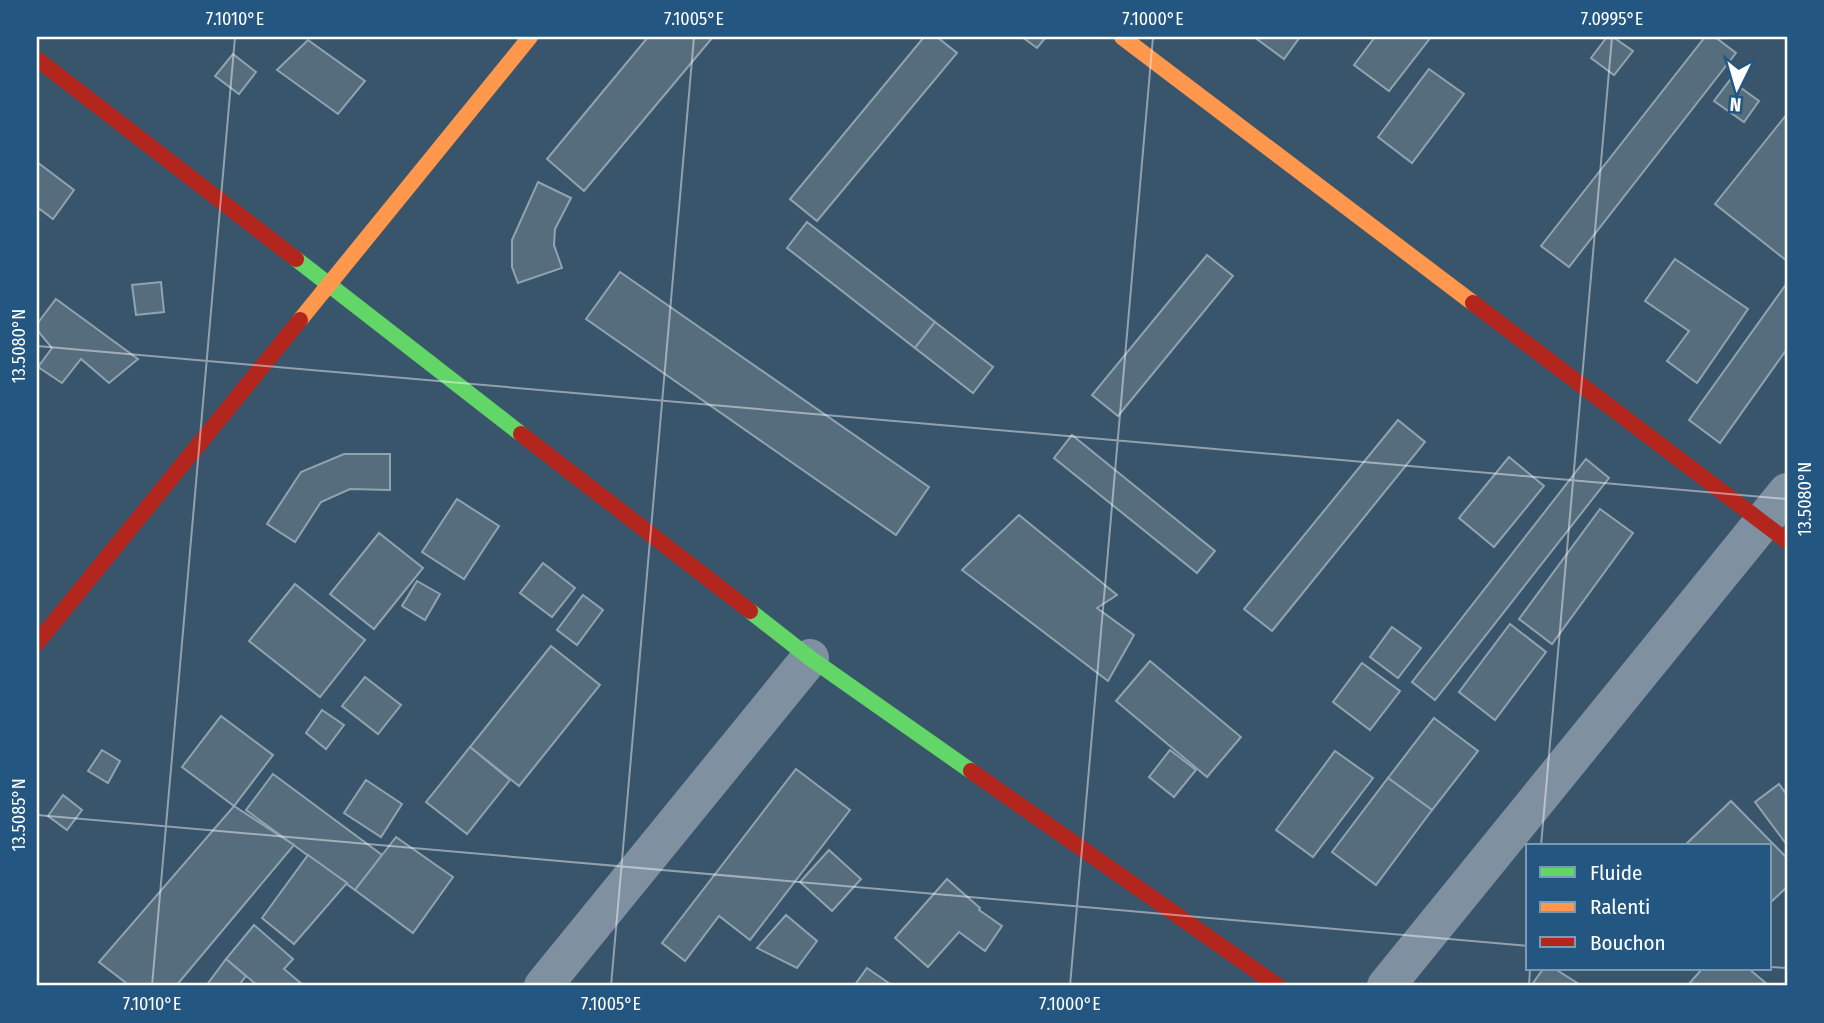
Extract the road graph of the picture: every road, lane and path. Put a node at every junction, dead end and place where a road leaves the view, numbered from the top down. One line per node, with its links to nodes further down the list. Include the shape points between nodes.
1 (530, 37): 4 (street)
2 (1122, 37): 6 (street)
3 (37, 59): 4 (street)
4 (329, 285): 7 (street); 8 (street)
5 (1787, 492): 6 (street)
6 (1776, 532): 11 (street)
7 (37, 643)
8 (810, 658): 9 (street); 10 (street)
9 (543, 986)
10 (1278, 986)
11 (1386, 986)

